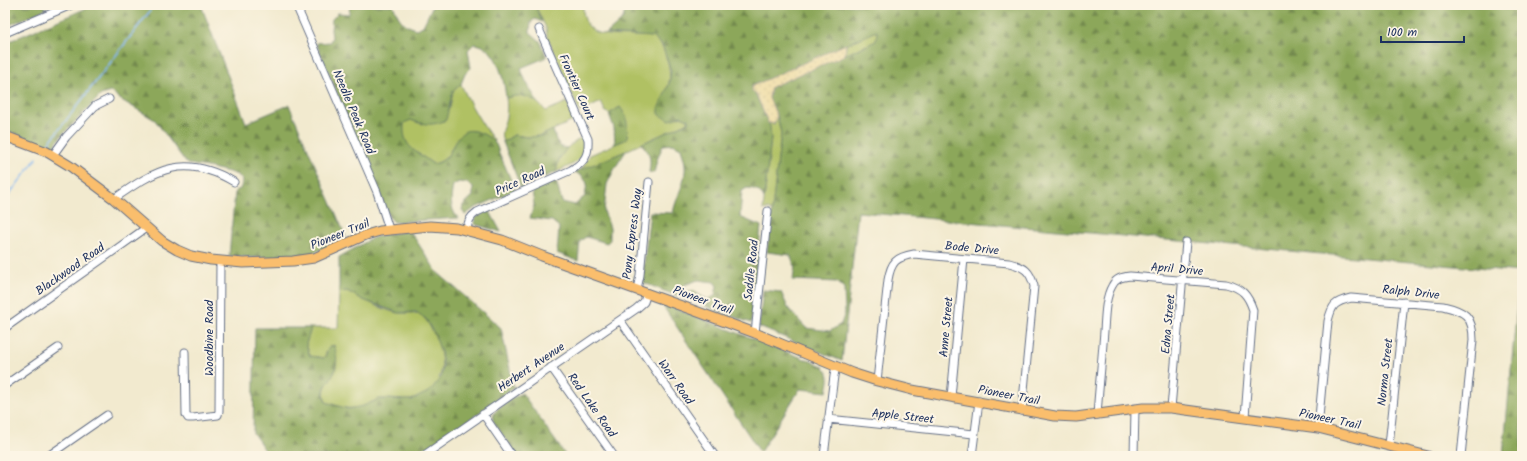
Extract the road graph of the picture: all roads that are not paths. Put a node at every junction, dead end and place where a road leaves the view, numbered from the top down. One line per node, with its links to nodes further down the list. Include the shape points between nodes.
1 (71, 5): 4 (street)
2 (296, 5): 14 (street, Needle Peak Road, via 376,192)
3 (539, 29): 8 (street, Frontier Court, via 588,139)
4 (5, 33)
5 (109, 99): 7 (street, via 95,106)
6 (5, 136): 7 (main road, Pioneer Trail)
7 (53, 155): 11 (main road, Pioneer Trail, via 80,172)
8 (586, 155): 15 (street, Price Road, via 581,165 477,212 468,222)
9 (234, 182): 11 (street, via 218,173 202,169 171,168 142,180)
10 (649, 182): 20 (street, Pony Express Way)
11 (114, 199): 13 (main road, Pioneer Trail)
12 (768, 211): 25 (street, Saddle Road)
13 (146, 228): 18 (main road, Pioneer Trail, via 177,250 191,256); 24 (street, Blackwood Road)
14 (389, 229): 15 (main road, Pioneer Trail, via 442,226); 18 (main road, Pioneer Trail, via 372,233 325,254 304,260 255,263)
15 (467, 230): 20 (main road, Pioneer Trail, via 502,240)
16 (1186, 242): 19 (street, Edna Street)
17 (964, 259): 30 (street, Bode Drive, via 914,254 899,258 893,263 888,280); 32 (street, Anne Street); 36 (street, Bode Drive, via 998,261 1019,266 1031,276 1034,297)
18 (220, 261): 27 (street, Woodbine Road, via 218,415 192,418 186,416)
19 (1183, 280): 34 (street, Edna Street); 39 (street, April Drive, via 1130,276 1121,277 1111,287 1105,316); 40 (street, April Drive, via 1236,287 1245,293 1250,301 1253,322)
20 (637, 289): 21 (main road, Pioneer Trail)
21 (647, 293): 23 (street, Herbert Avenue, via 640,306); 25 (main road, Pioneer Trail)
22 (1404, 302): 42 (street, Ralph Drive, via 1351,298 1339,301 1333,306 1328,321); 44 (street, Norma Street); 54 (street, Ralph Drive, via 1457,309 1466,314 1471,322 1473,340)
23 (620, 320): 29 (street, Herbert Avenue); 49 (street, Warr Road)
24 (5, 328)
25 (755, 333): 28 (main road, Pioneer Trail)
26 (58, 348): 31 (street)
27 (185, 352)
28 (836, 366): 30 (main road, Pioneer Trail); 41 (street)
29 (551, 367): 37 (street, Herbert Avenue); 48 (street, Red Lake Road)
30 (877, 381): 32 (main road, Pioneer Trail)
31 (5, 385)
32 (951, 397): 33 (main road, Pioneer Trail)
33 (978, 401): 36 (main road, Pioneer Trail); 43 (street)
34 (1171, 408): 35 (main road, Pioneer Trail); 40 (main road, Pioneer Trail)
35 (1135, 409): 39 (main road, Pioneer Trail); 52 (street)
36 (1022, 411): 39 (main road, Pioneer Trail, via 1066,417)
37 (483, 414): 46 (street, Herbert Avenue); 47 (street)
38 (107, 415): 45 (street)
39 (1097, 415)
40 (1245, 417): 42 (main road, Pioneer Trail)
41 (828, 419): 43 (street, Apple Street); 50 (street)
42 (1318, 428): 44 (main road, Pioneer Trail)
43 (974, 434): 51 (street)
44 (1389, 445): 53 (main road, Pioneer Trail)
45 (48, 456)
46 (423, 456)
47 (512, 456)
48 (614, 456)
49 (714, 456)
50 (824, 456)
51 (972, 456)
52 (1134, 456)
53 (1428, 456)
54 (1461, 456)

